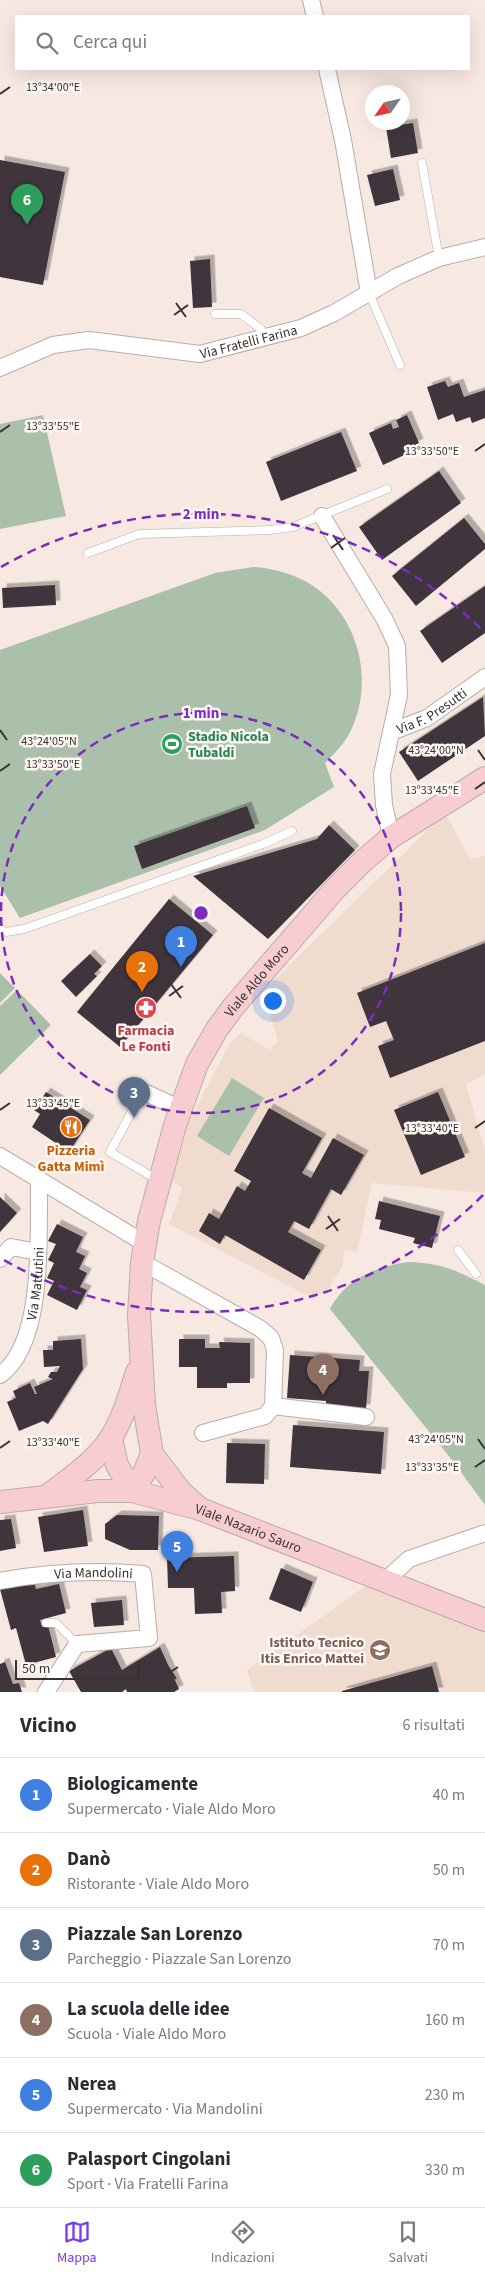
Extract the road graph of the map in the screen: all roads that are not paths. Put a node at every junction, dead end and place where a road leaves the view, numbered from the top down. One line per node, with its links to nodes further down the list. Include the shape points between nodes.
1 (312, 0): 2 (street)
2 (315, 15)
3 (327, 70): 7 (street, via 343,140)
4 (422, 163): 6 (lane)
5 (485, 247): 6 (street, Via Fratelli Farina)
6 (439, 258): 7 (street, Via Fratelli Farina)
7 (369, 293): 9 (street, Via Fratelli Farina, via 301,328); 10 (lane)
8 (215, 314): 9 (lane, via 241,314 261,328)
9 (262, 338): 11 (street, Via Fratelli Farina, via 200,354 89,340 53,345)
10 (400, 365)
11 (0, 368)
12 (387, 489): 13 (lane)
13 (322, 516): 14 (lane, via 293,527 270,530 139,534); 16 (street, via 385,620 397,646 399,695)
14 (88, 554)
15 (485, 677): 16 (street, Via F. Presutti, via 427,718)
16 (391, 732): 19 (street, Via F. Presutti, via 382,774 384,805)
17 (485, 778): 19 (street, Viale Aldo Moro)
18 (292, 831): 20 (lane, via 24,929 6,932)
19 (392, 837): 22 (street, Viale Aldo Moro, via 335,889 234,1006 197,1064)
20 (0, 929)
21 (144, 1092): 22 (street); 25 (lane, via 110,1152)
22 (180, 1109): 25 (street, Viale Aldo Moro)
23 (0, 1156): 24 (street)
24 (38, 1181): 27 (street, Via Mattutini); 28 (street)
25 (160, 1181): 28 (street, Viale Aldo Moro)
26 (458, 1250): 30 (lane, via 473,1272)
27 (38, 1252): 29 (street, via 11,1248); 32 (street, Via Mattutini, via 27,1335 13,1363)
28 (143, 1253): 31 (street, Viale Aldo Moro, via 139,1315); 33 (street, via 261,1328 271,1338 275,1350)
29 (0, 1258)
30 (485, 1277)
31 (141, 1359): 36 (street, Viale Aldo Moro, via 126,1408); 37 (street, Viale Aldo Moro)
32 (0, 1375)
33 (274, 1406): 34 (street); 35 (street, via 265,1416)
34 (366, 1417)
35 (203, 1433)
36 (111, 1438): 38 (street, via 117,1465); 39 (street, Viale Aldo Moro, via 85,1466)
37 (152, 1454): 38 (street); 41 (street, Viale Aldo Moro, via 180,1492)
38 (132, 1491): 39 (street, Viale Nazario Sauro); 41 (street, Viale Nazario Sauro)
39 (47, 1496): 40 (street, Viale Nazario Sauro)
40 (0, 1502)
41 (200, 1509): 44 (street, Viale Nazario Sauro)
42 (485, 1533): 44 (street, via 409,1559)
43 (0, 1581): 47 (street, Via Mandolini, via 100,1570 143,1574 149,1638)
44 (385, 1581): 45 (street, Viale Nazario Sauro)
45 (485, 1620)
46 (46, 1623): 47 (lane, via 56,1624)
47 (77, 1644): 48 (street)
48 (46, 1692)

